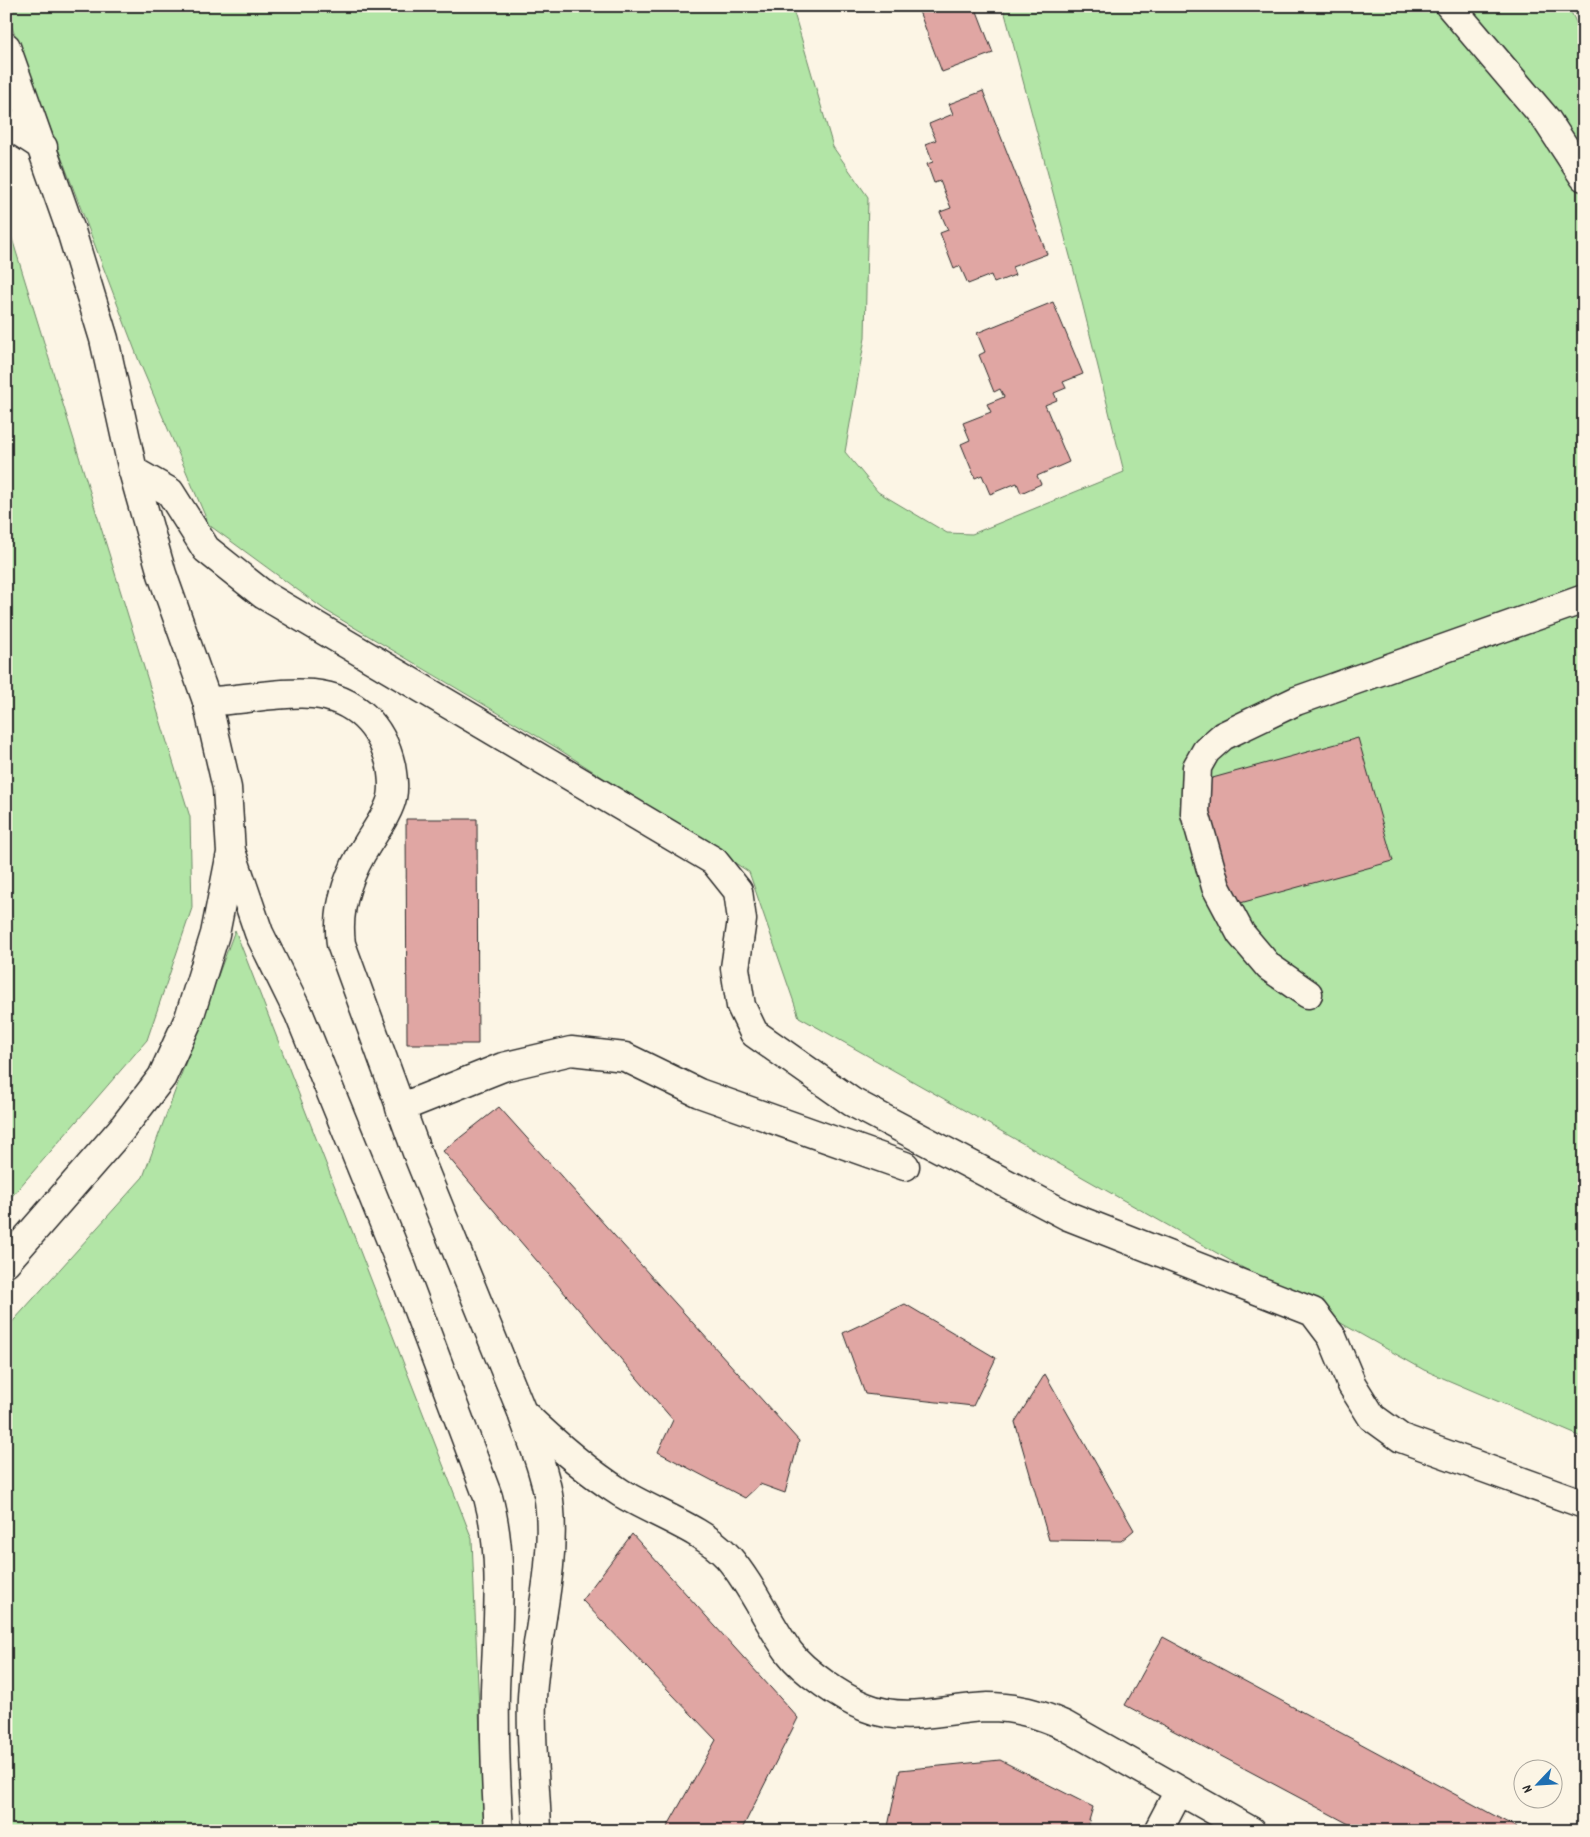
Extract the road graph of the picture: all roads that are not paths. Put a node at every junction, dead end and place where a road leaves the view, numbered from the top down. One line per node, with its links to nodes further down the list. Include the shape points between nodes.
1 (1450, 6): 5 (street, via 1546,119)
2 (6, 47): 4 (street)
3 (6, 123): 4 (street)
4 (43, 147): 6 (street, via 104,338)
5 (1584, 177)
6 (133, 470): 8 (street, via 177,620); 15 (street, via 170,492 206,549 264,595 714,861 738,891 742,920 735,968 741,1006 754,1033 852,1102 1068,1216 1313,1312 1332,1337 1352,1385 1372,1417 1401,1438)
7 (1584, 599): 10 (street, via 1296,701 1223,736 1206,751 1197,767 1195,813 1216,887 1241,934 1269,967)
8 (207, 701): 9 (street, via 227,788); 11 (street, via 315,694 359,710 377,728 388,752 393,780 391,802 356,865 343,897 338,922 341,944)
9 (231, 853): 13 (street, via 212,944 189,1018 162,1077 121,1130); 17 (street, via 259,933 299,1014 394,1247 488,1497 498,1554 495,1709)
10 (1308, 994)
11 (400, 1108): 12 (street, via 503,1067 571,1051 625,1057 699,1093); 14 (street)
12 (905, 1166)
13 (6, 1262)
14 (522, 1412): 16 (street, via 593,1474 622,1494 708,1541 727,1556 790,1654 849,1700 882,1713 908,1716 987,1707 1020,1709 1064,1725); 18 (street, via 550,1508 551,1542 532,1697)
15 (1584, 1504)
16 (1178, 1791): 19 (street); 20 (street)
17 (499, 1831)
18 (538, 1831)
19 (1158, 1831)
20 (1251, 1831)

